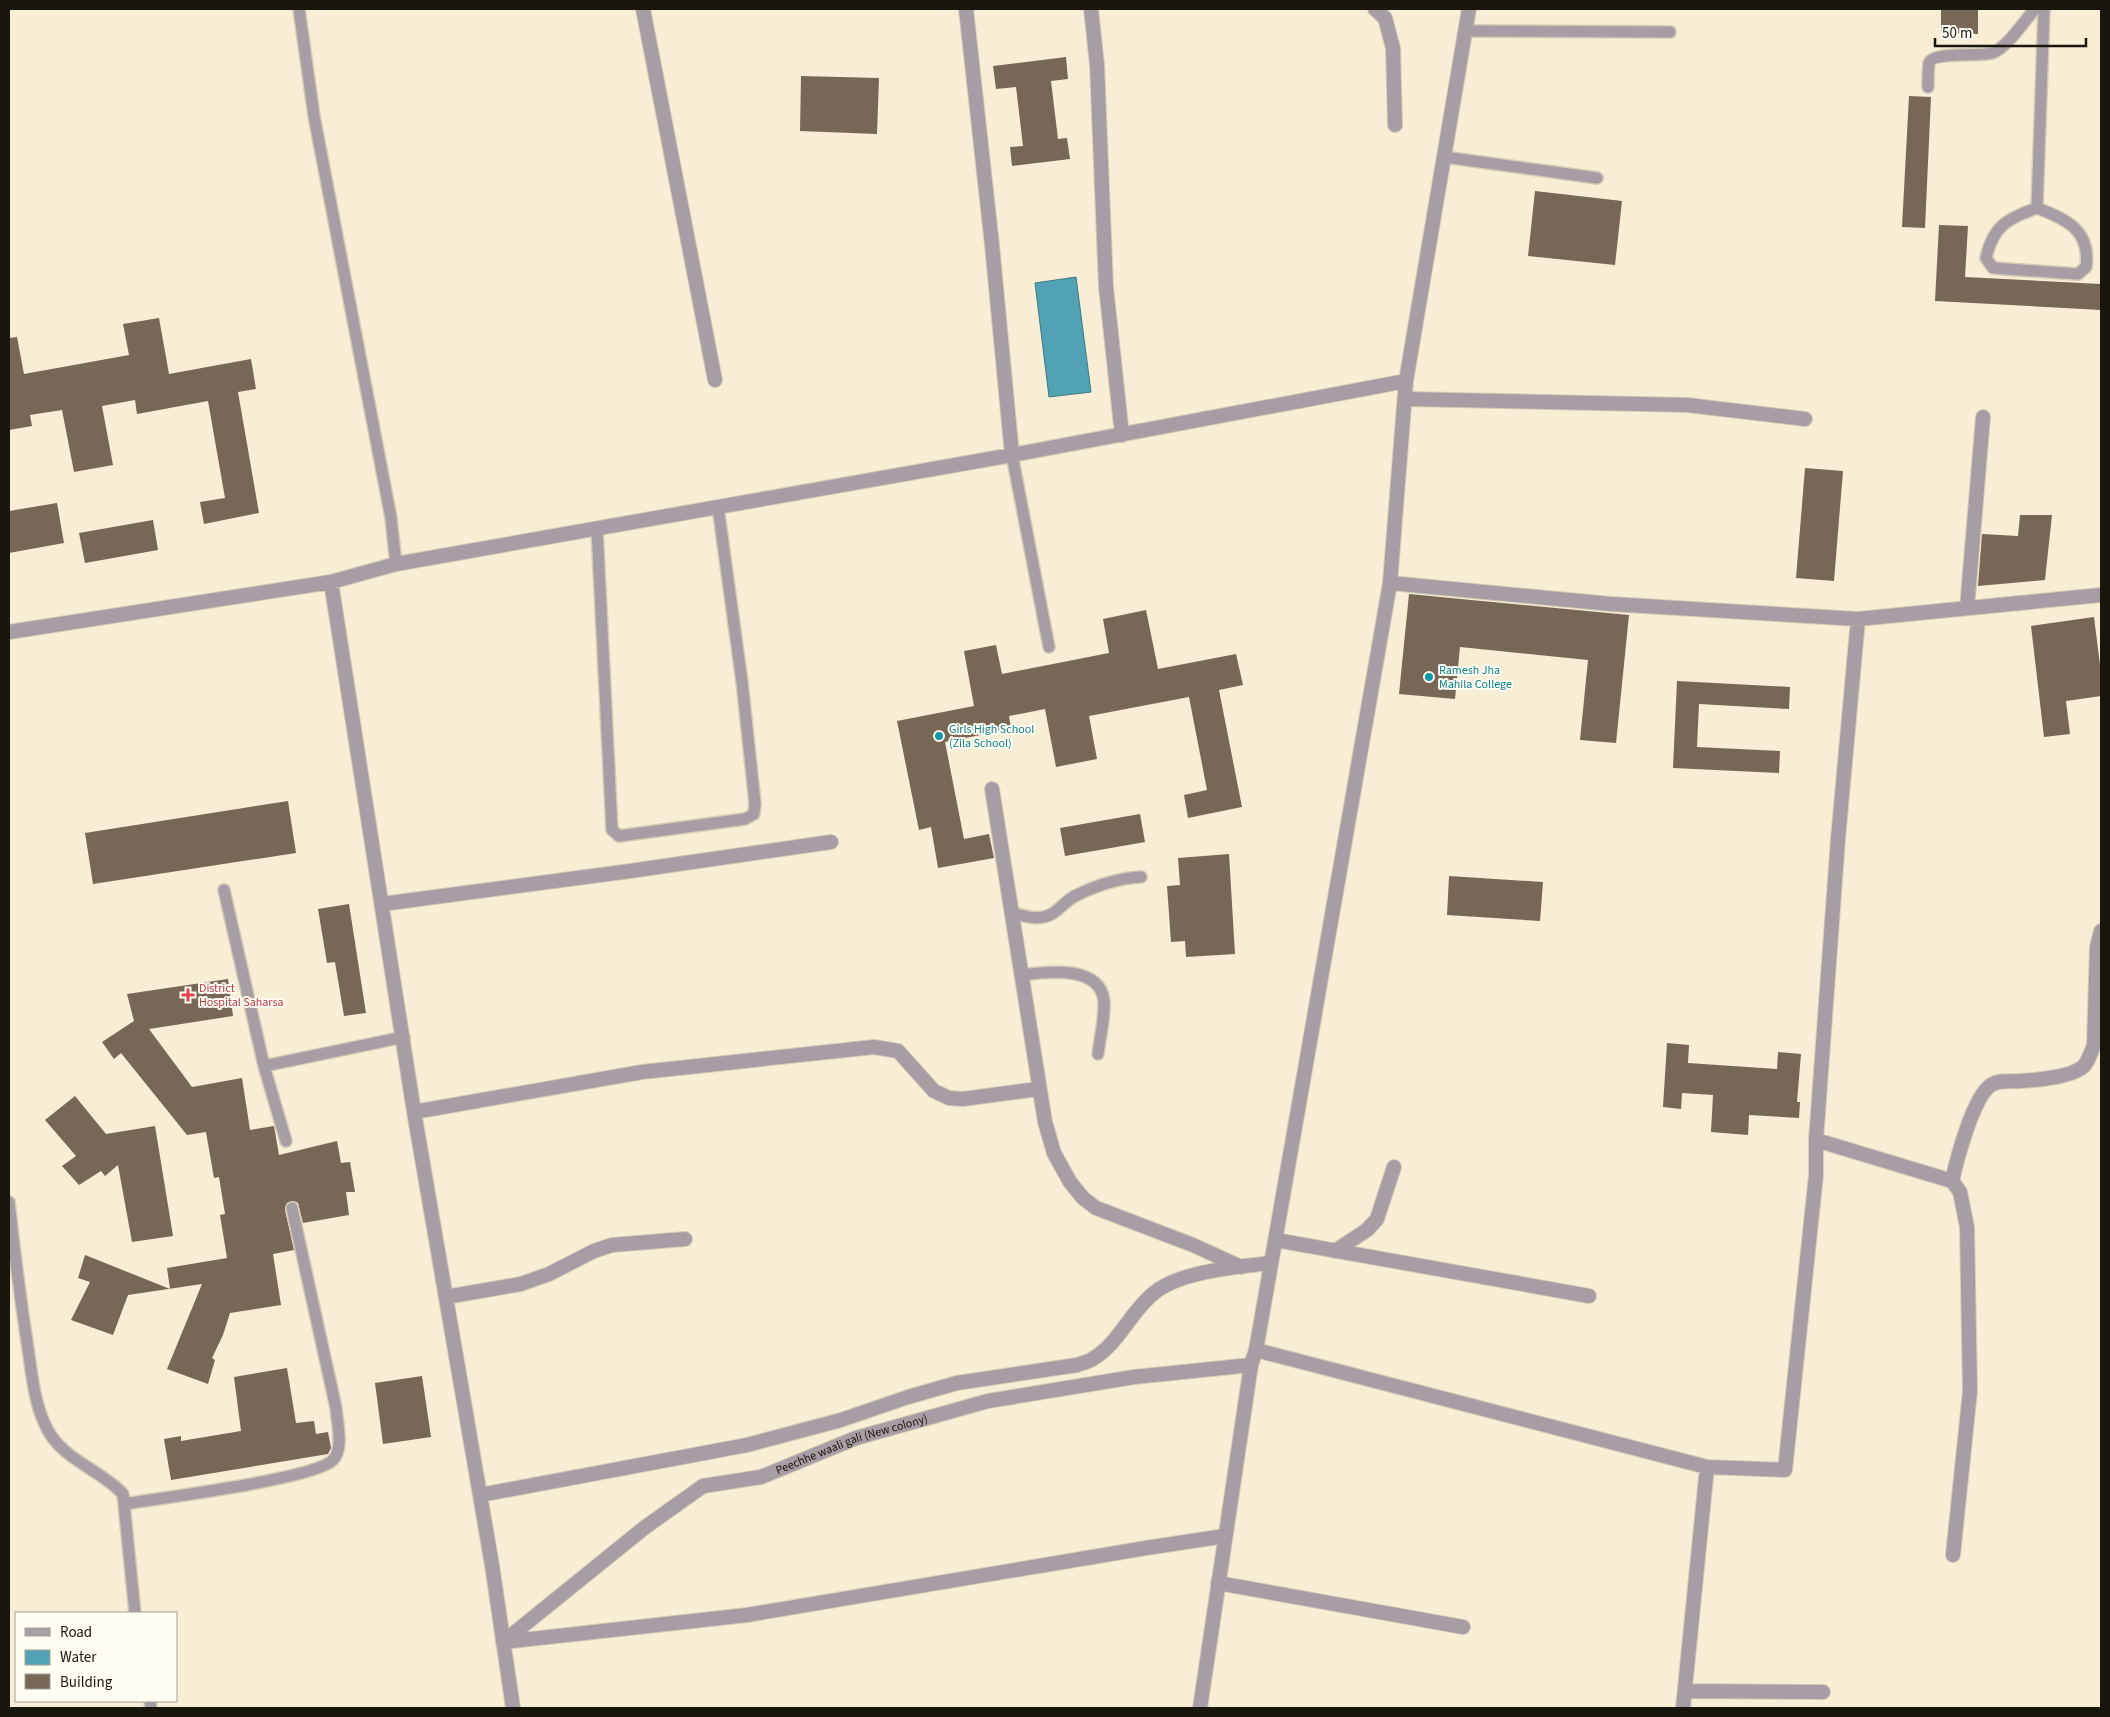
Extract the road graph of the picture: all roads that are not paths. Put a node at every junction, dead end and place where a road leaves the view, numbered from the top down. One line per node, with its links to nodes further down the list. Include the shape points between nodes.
1 (299, 9): 25 (lane, via 314,116 391,518)
2 (643, 9): 16 (street)
3 (966, 9): 22 (street)
4 (1090, 9): 21 (street, via 1098,65 1106,287)
5 (1375, 9): 12 (street, via 1386,18 1392,40)
6 (1469, 9): 9 (street)
7 (2035, 9): 11 (lane, via 2005,44 1991,53 1933,58)
8 (2044, 9): 15 (lane)
9 (1465, 31): 10 (lane); 13 (street)
10 (1670, 32)
11 (1928, 87)
12 (1395, 125)
13 (1444, 157): 14 (lane); 17 (street)
14 (1597, 178)
15 (2037, 208): 15 (lane, via 2057,215 2077,229 2088,255 2086,267 2078,274 1992,268 1986,258 1997,230 2014,216)
16 (715, 380)
17 (1406, 381): 18 (street); 21 (street)
18 (1405, 399): 20 (street, via 1687,405); 27 (street)
19 (1983, 417): 29 (street)
20 (1805, 419)
21 (1122, 435): 22 (street)
22 (1012, 455): 23 (street); 32 (lane)
23 (718, 507): 24 (street); 24 (lane, via 756,803 754,814 745,818 619,836 612,830)
24 (597, 528): 25 (street)
25 (396, 564): 26 (street)
26 (330, 582): 31 (street); 37 (street)
27 (1390, 583): 30 (street, via 1611,604); 53 (street)
28 (2101, 595): 29 (street)
29 (1968, 608): 30 (street)
30 (1858, 619): 46 (street)
31 (9, 632)
32 (1049, 647)
33 (992, 789): 38 (street)
34 (830, 842): 37 (street)
35 (1141, 877): 38 (lane, via 1125,878 1074,896 1046,917 1030,918)
36 (224, 890): 43 (lane)
37 (382, 904): 41 (street)
38 (1012, 913): 40 (street)
39 (2101, 931): 49 (street, via 2097,947 2094,1045 2090,1057 2083,1067 2057,1077 2005,1080 1991,1085 1982,1094 1962,1142)
40 (1021, 975): 42 (lane, via 1058,971 1080,974 1097,984 1104,999); 44 (street)
41 (404, 1037): 43 (lane); 45 (street)
42 (1098, 1054)
43 (264, 1066): 47 (lane)
44 (1038, 1089): 45 (street, via 949,1098 934,1091 898,1051 874,1047 642,1072); 57 (street, via 1054,1154 1083,1198 1118,1218 1176,1238)
45 (414, 1112): 59 (street)
46 (1816, 1140): 49 (street); 62 (street, via 1816,1176 1785,1470)
47 (286, 1141)
48 (1394, 1168): 54 (street, via 1377,1219 1367,1230)
49 (1952, 1181): 66 (street, via 1960,1192 1967,1227 1970,1391)
50 (9, 1202): 55 (lane)
51 (292, 1208): 64 (lane, via 336,1408 337,1453 333,1460 312,1471)
52 (685, 1240): 59 (street, via 612,1245 521,1284)
53 (1276, 1240): 54 (street); 56 (street)
54 (1335, 1251): 58 (street)
55 (12, 1258): 64 (lane, via 41,1416 53,1438 67,1453 116,1486 123,1494)
56 (1272, 1263): 57 (street); 60 (street)
57 (1242, 1267): 63 (street, via 1208,1271 1161,1288 1095,1358 1077,1365 957,1383 841,1420 747,1445)
58 (1589, 1296)
59 (446, 1297): 63 (street)
60 (1256, 1350): 61 (street); 62 (street)
61 (1251, 1365): 65 (street); 70 (street, Peechhe waali gali (New colony), via 1134,1377 988,1400 856,1438 761,1477 703,1486 644,1528)
62 (1707, 1467): 71 (street)
63 (480, 1495): 70 (street)
64 (125, 1504): 68 (lane)
65 (1226, 1536): 67 (street); 70 (street, via 747,1616)
66 (1953, 1555)
67 (1218, 1583): 69 (street); 74 (street)
68 (136, 1612)
69 (1463, 1626)
70 (502, 1642): 73 (street)
71 (1685, 1691): 72 (street); 75 (street)
72 (1823, 1692)
73 (513, 1708)
74 (1200, 1708)
75 (1683, 1708)

